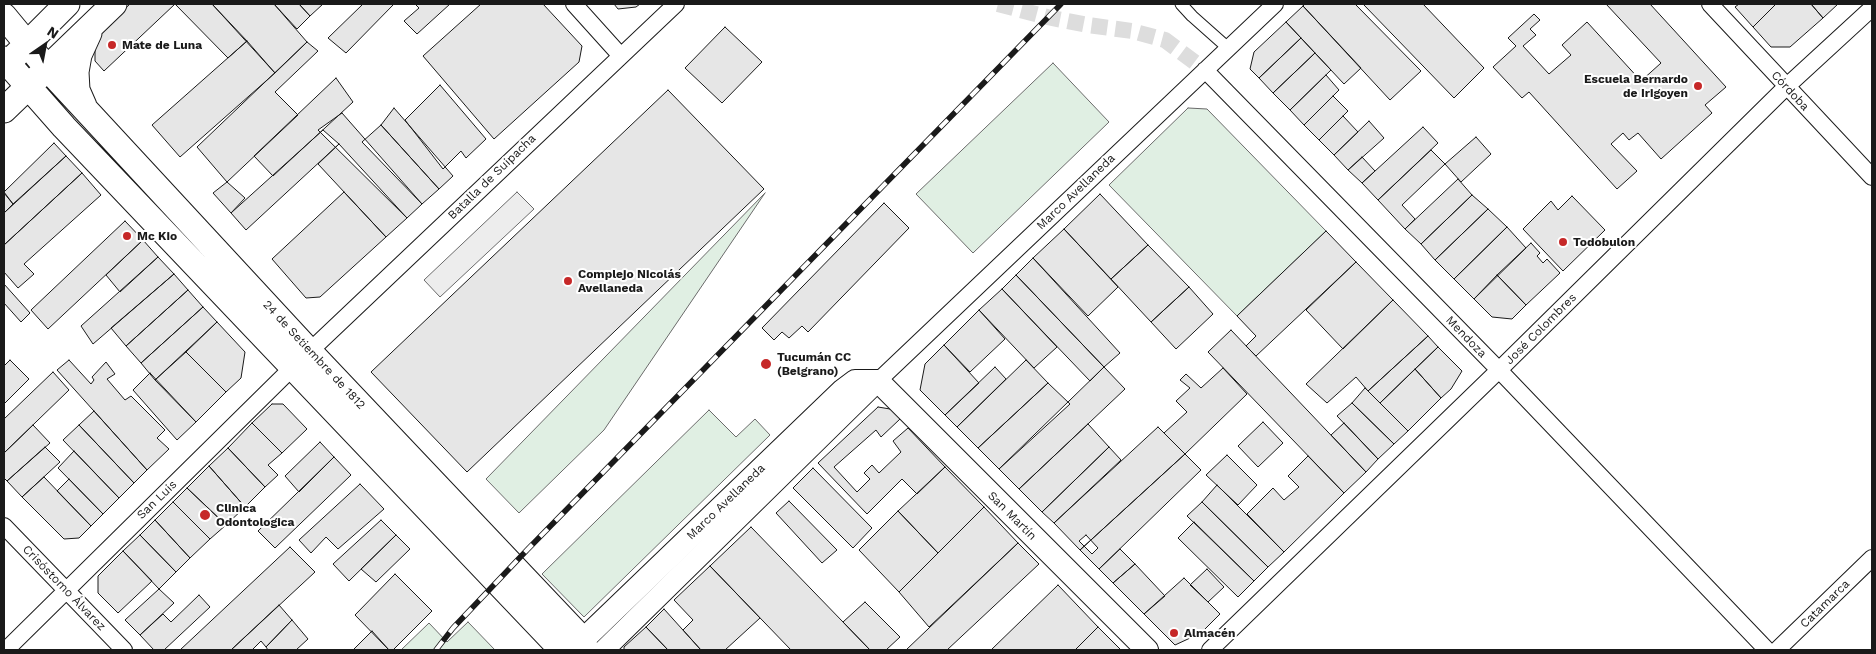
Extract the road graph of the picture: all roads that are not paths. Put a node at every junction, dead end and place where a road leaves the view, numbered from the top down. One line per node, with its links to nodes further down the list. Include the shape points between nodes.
1 (4, 4): 2 (main road, via 31,17 58,11)
2 (67, 4): 12 (main road)
3 (114, 4): 11 (main road)
4 (574, 4): 14 (street)
5 (676, 4): 14 (street, Batalla de Suipacha)
6 (1181, 4): 13 (street)
7 (1275, 4): 13 (street, Marco Avellaneda)
8 (1710, 4): 19 (street, Córdoba)
9 (1872, 8): 19 (street, José Colombres)
10 (4, 16): 12 (main road, 24 de Setiembre de 1812)
11 (97, 21): 16 (main road); 21 (main road, via 85,39 76,72 77,90)
12 (28, 44): 15 (main road); 16 (main road, 24 de Setiembre de 1812)
13 (1228, 48): 17 (street, Marco Avellaneda)
14 (620, 55): 25 (street, Batalla de Suipacha)
15 (5, 64): 18 (main road, 24 de Setiembre de 1812)
16 (47, 68): 18 (main road); 21 (main road, 24 de Setiembre de 1812)
17 (1205, 70): 26 (street, Mendoza); 27 (street, Marco Avellaneda)
18 (28, 87): 20 (main road); 23 (main road, 24 de Setiembre de 1812)
19 (1786, 87): 24 (street, Córdoba); 26 (street, José Colombres)
20 (4, 110)
21 (86, 110): 25 (main road, 24 de Setiembre de 1812)
22 (4, 115): 23 (main road, via 28,111)
23 (64, 127): 25 (main road, 24 de Setiembre de 1812)
24 (1872, 177)
25 (301, 360): 30 (street, San Luis); 31 (main road, 24 de Setiembre de 1812)
26 (1498, 370): 35 (street, José Colombres); 36 (street, Mendoza)
27 (878, 381): 31 (main road, Marco Avellaneda, via 855,381 842,390); 34 (main road, San Martín)
28 (4, 526): 30 (street, Crisóstomo Álvarez)
29 (1872, 558): 37 (street, Catamarca)
30 (66, 590): 32 (street, San Luis); 33 (street, Crisóstomo Álvarez)
31 (584, 648)
32 (6, 650)
33 (124, 650)
34 (1147, 650)
35 (1210, 650)
36 (1767, 650)
37 (1777, 650)

